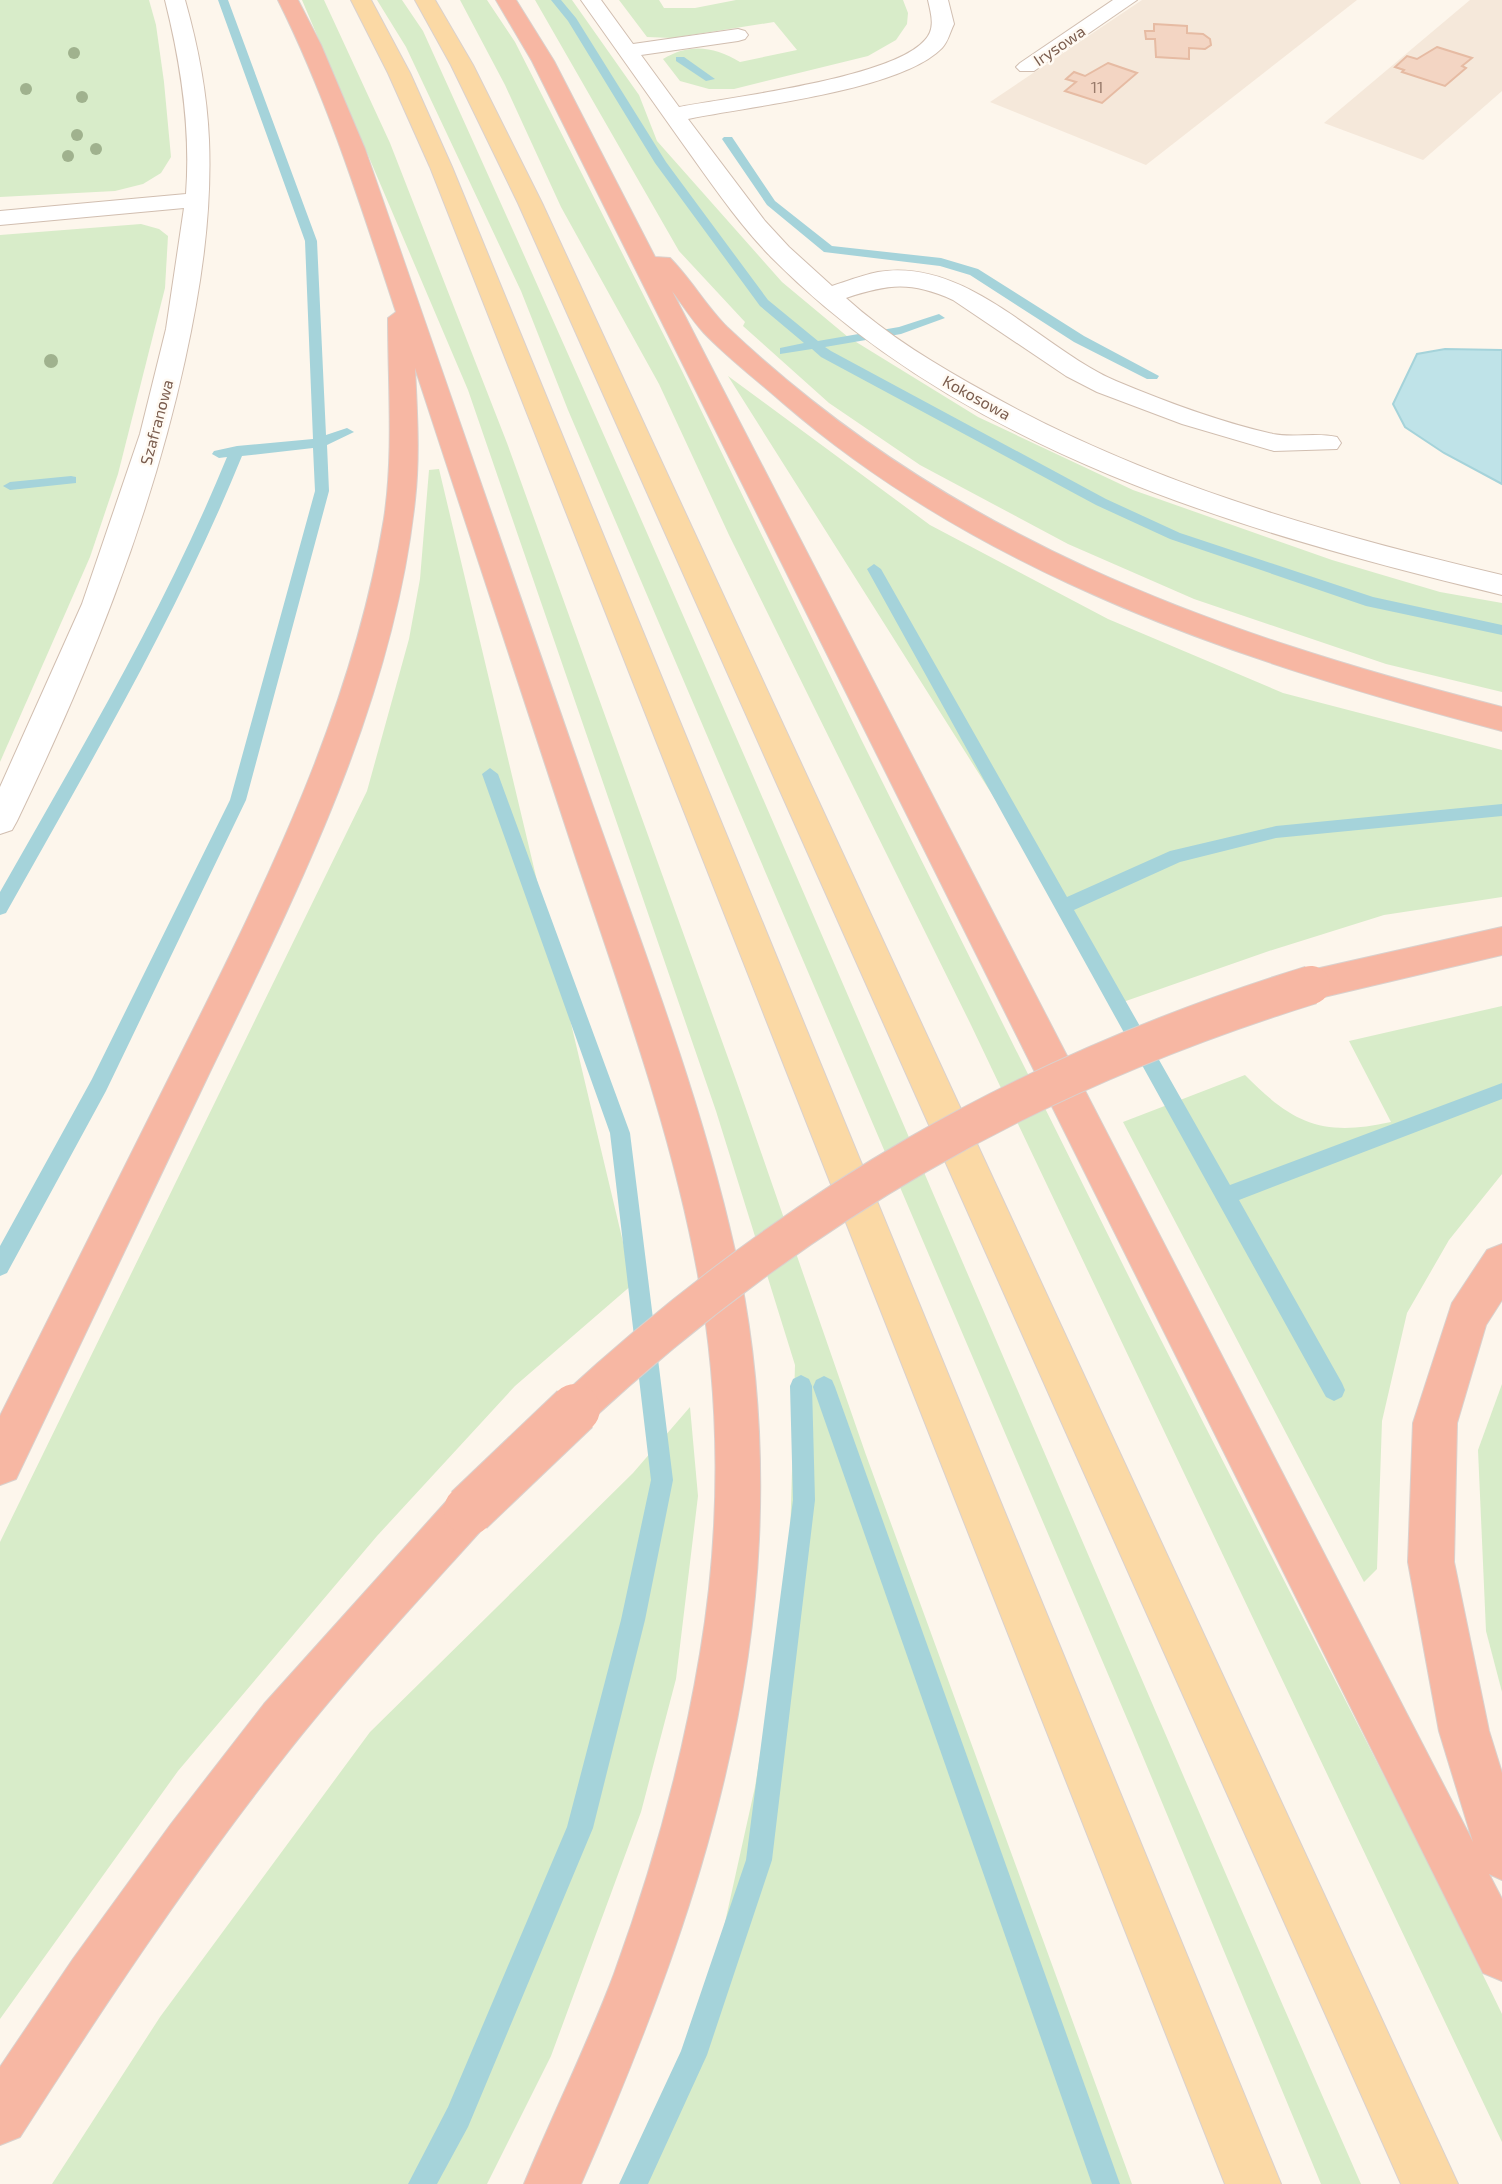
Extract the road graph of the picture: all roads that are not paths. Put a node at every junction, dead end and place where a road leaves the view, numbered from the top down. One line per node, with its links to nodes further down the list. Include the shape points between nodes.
1 (175, 0): 13 (street, Szafranowa, via 193,75 200,156)
2 (288, 0): 16 (highway, via 354,149)
3 (361, 0): 29 (main road, via 441,167)
4 (425, 0): 30 (main road, via 530,203)
5 (506, 0): 15 (highway, via 543,61)
6 (591, 0): 10 (street, Kokosowa)
7 (938, 0): 12 (street, via 944,19 939,37 928,50 900,67)
8 (1126, 0): 11 (street, Irysowa)
9 (738, 36): 10 (street)
10 (628, 51): 12 (street, Kokosowa)
11 (1027, 67)
12 (674, 115): 17 (street, Kokosowa, via 765,236)
13 (198, 200): 14 (street); 21 (street, Szafranowa, via 182,317 127,525 55,709)
14 (0, 218)
15 (627, 229): 20 (highway, via 670,271 712,326 765,373 867,456 965,517 1090,582 1225,636 1377,686); 26 (highway)
16 (401, 284): 24 (highway, via 399,517 381,611 352,714 288,874); 28 (highway, via 689,1150 711,1233 735,1398 739,1494 735,1576 706,1760 680,1858 646,1957)
17 (827, 296): 18 (street, via 880,279 940,285 1106,386 1274,443); 19 (street, Kokosowa, via 953,384 1105,461 1290,530)
18 (1327, 443)
19 (1502, 585)
20 (1502, 719)
21 (0, 821)
22 (1502, 941): 27 (highway, bridge, via 1311,985 1175,1030 1098,1062 965,1127 841,1202 702,1300 562,1419 470,1510 331,1663 257,1752 113,1946)
23 (1502, 1263): 25 (highway, via 1467,1317 1435,1423 1431,1562 1464,1731)
24 (0, 1463)
25 (1502, 1854)
26 (1502, 1954)
27 (0, 2116)
28 (552, 2184)
29 (1253, 2184)
30 (1430, 2184)

